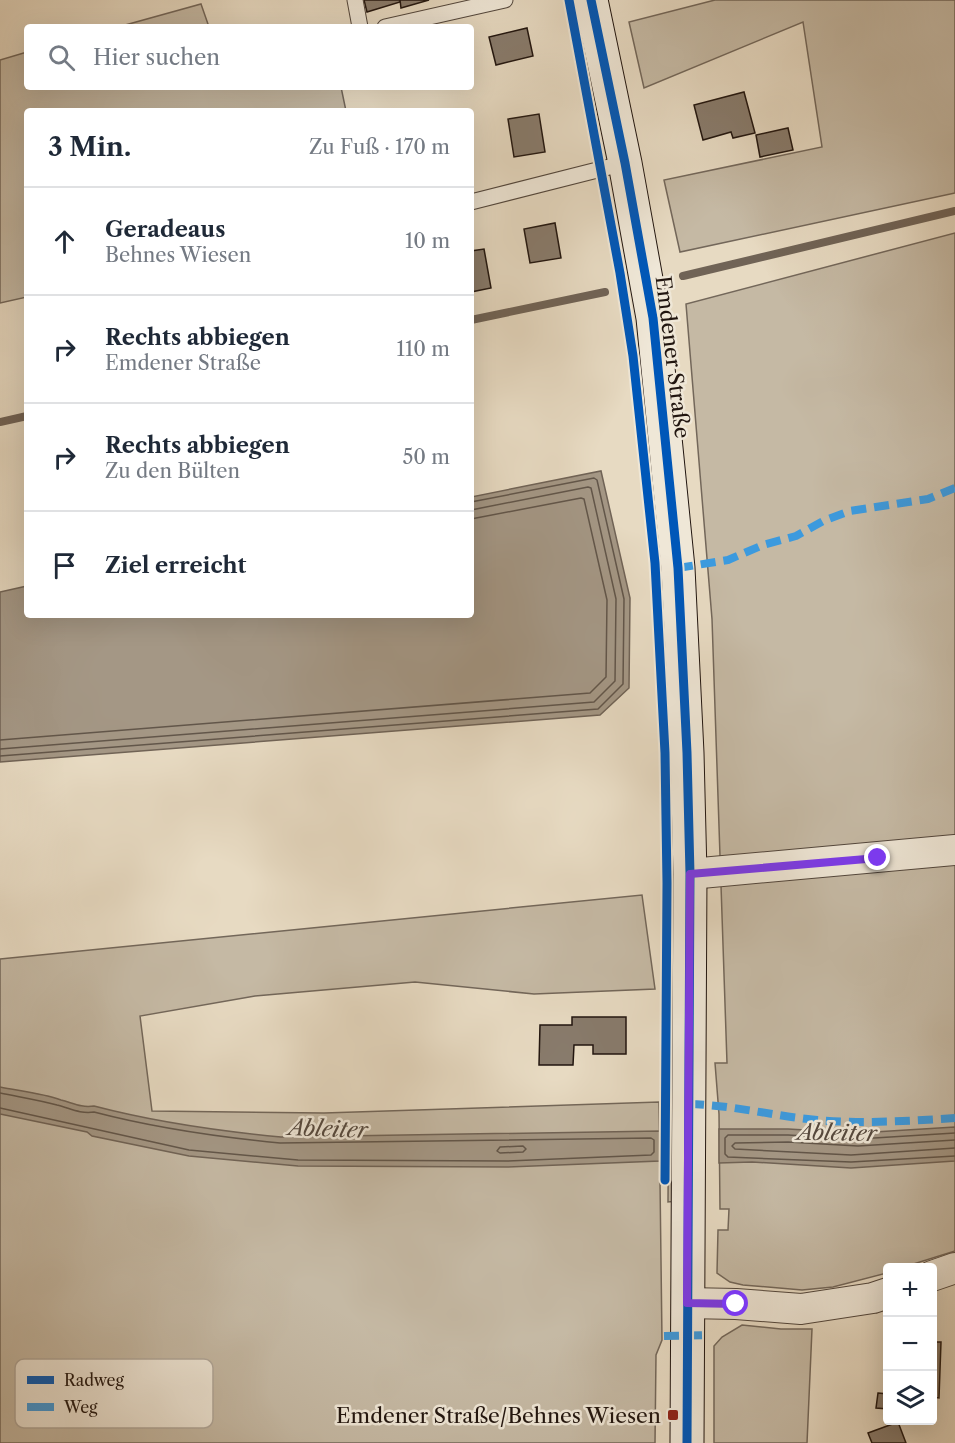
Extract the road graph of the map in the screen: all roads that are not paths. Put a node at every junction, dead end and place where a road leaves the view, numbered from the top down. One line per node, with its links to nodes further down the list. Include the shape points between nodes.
1 (355, 0): 4 (lane)
2 (505, 0): 5 (lane)
3 (591, 0): 6 (street, Emdener Straße)
4 (359, 24)
5 (398, 24)
6 (625, 163): 7 (lane); 9 (street, Emdener Straße, via 652,318 678,568)
7 (474, 201)
8 (955, 850): 9 (street)
9 (690, 874): 13 (street, Emdener Straße)
10 (955, 1268): 11 (street)
11 (937, 1275)
12 (883, 1295): 13 (street, via 801,1309)
13 (687, 1303): 14 (street, Emdener Straße)
14 (687, 1443)

